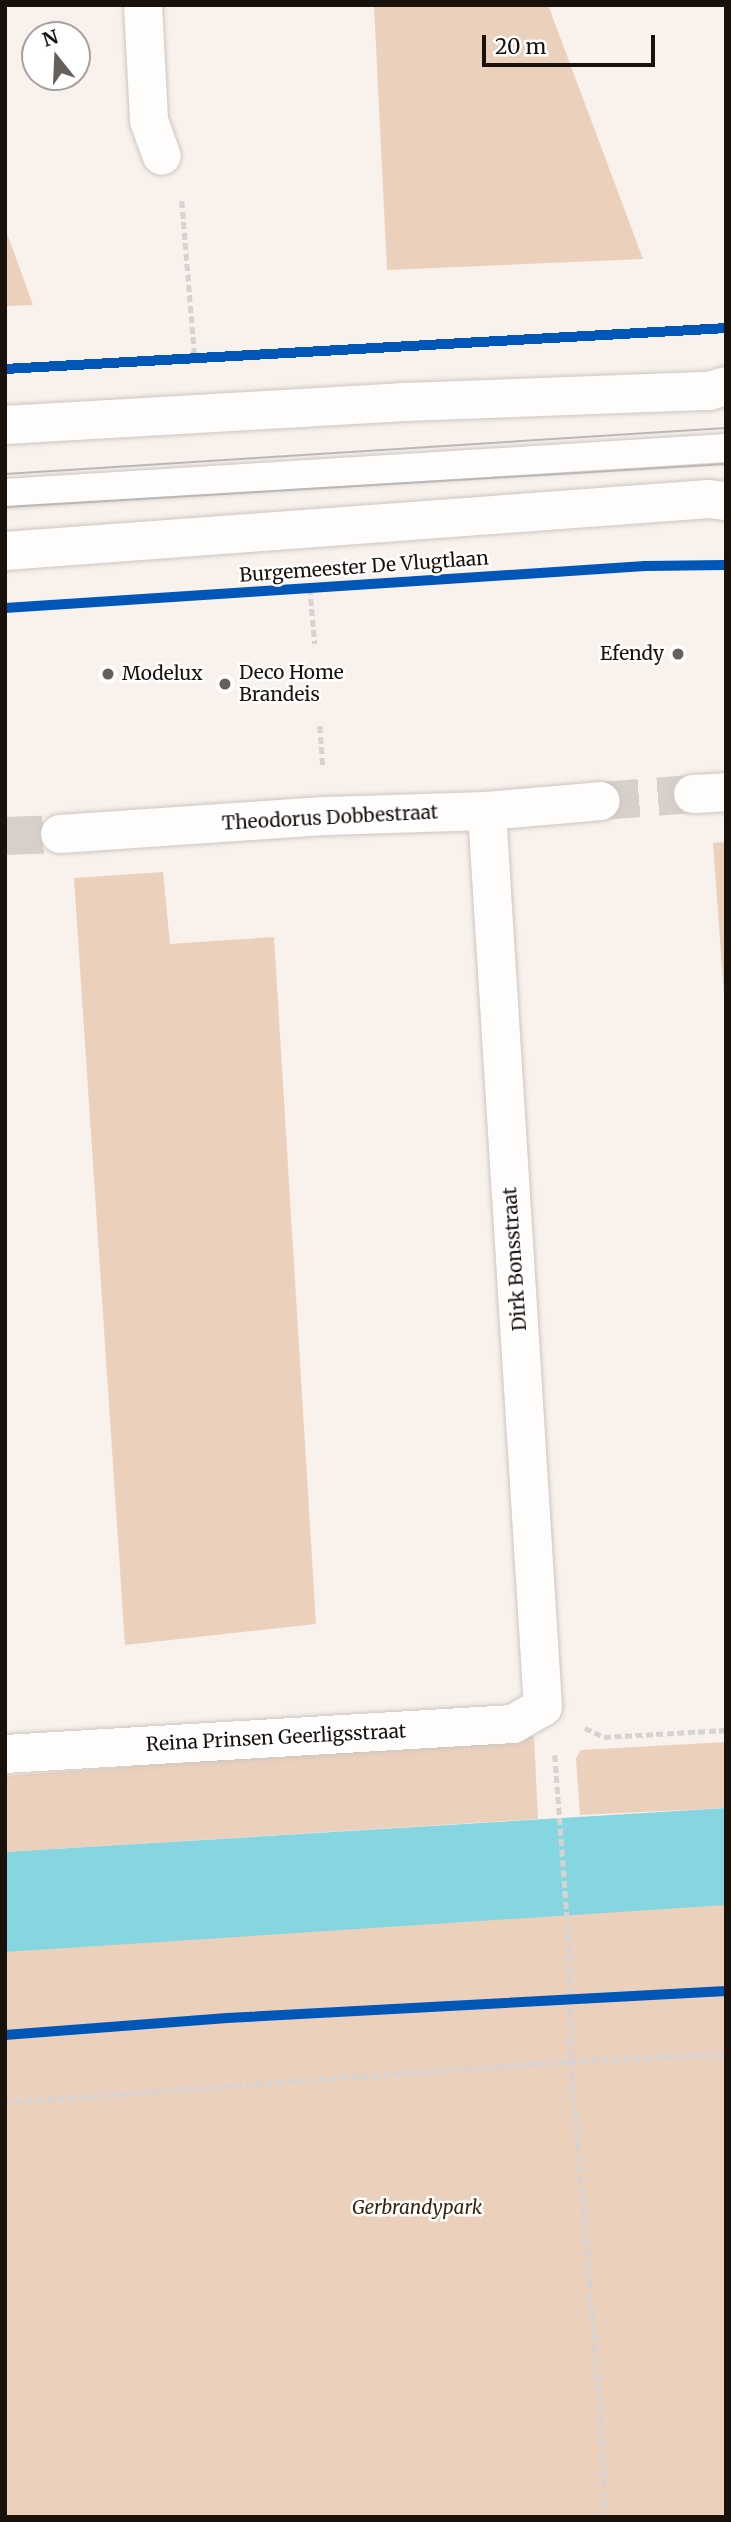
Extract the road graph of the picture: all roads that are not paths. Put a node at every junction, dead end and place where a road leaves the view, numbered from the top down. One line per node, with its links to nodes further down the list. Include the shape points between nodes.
1 (143, 5): 2 (street, via 149,121)
2 (162, 156)
3 (726, 386): 4 (street, via 709,391 405,402)
4 (5, 425)
5 (726, 448): 6 (lane)
6 (5, 493)
7 (726, 501): 8 (street)
8 (5, 551)
9 (601, 801): 10 (street, Theodorus Dobbestraat)
10 (487, 811): 11 (street, Theodorus Dobbestraat, via 327,816); 12 (street, Dirk Bonsstraat)
11 (60, 834)
12 (543, 1707): 13 (street, Reina Prinsen Geerligsstraat, via 513,1724)
13 (5, 1754)

